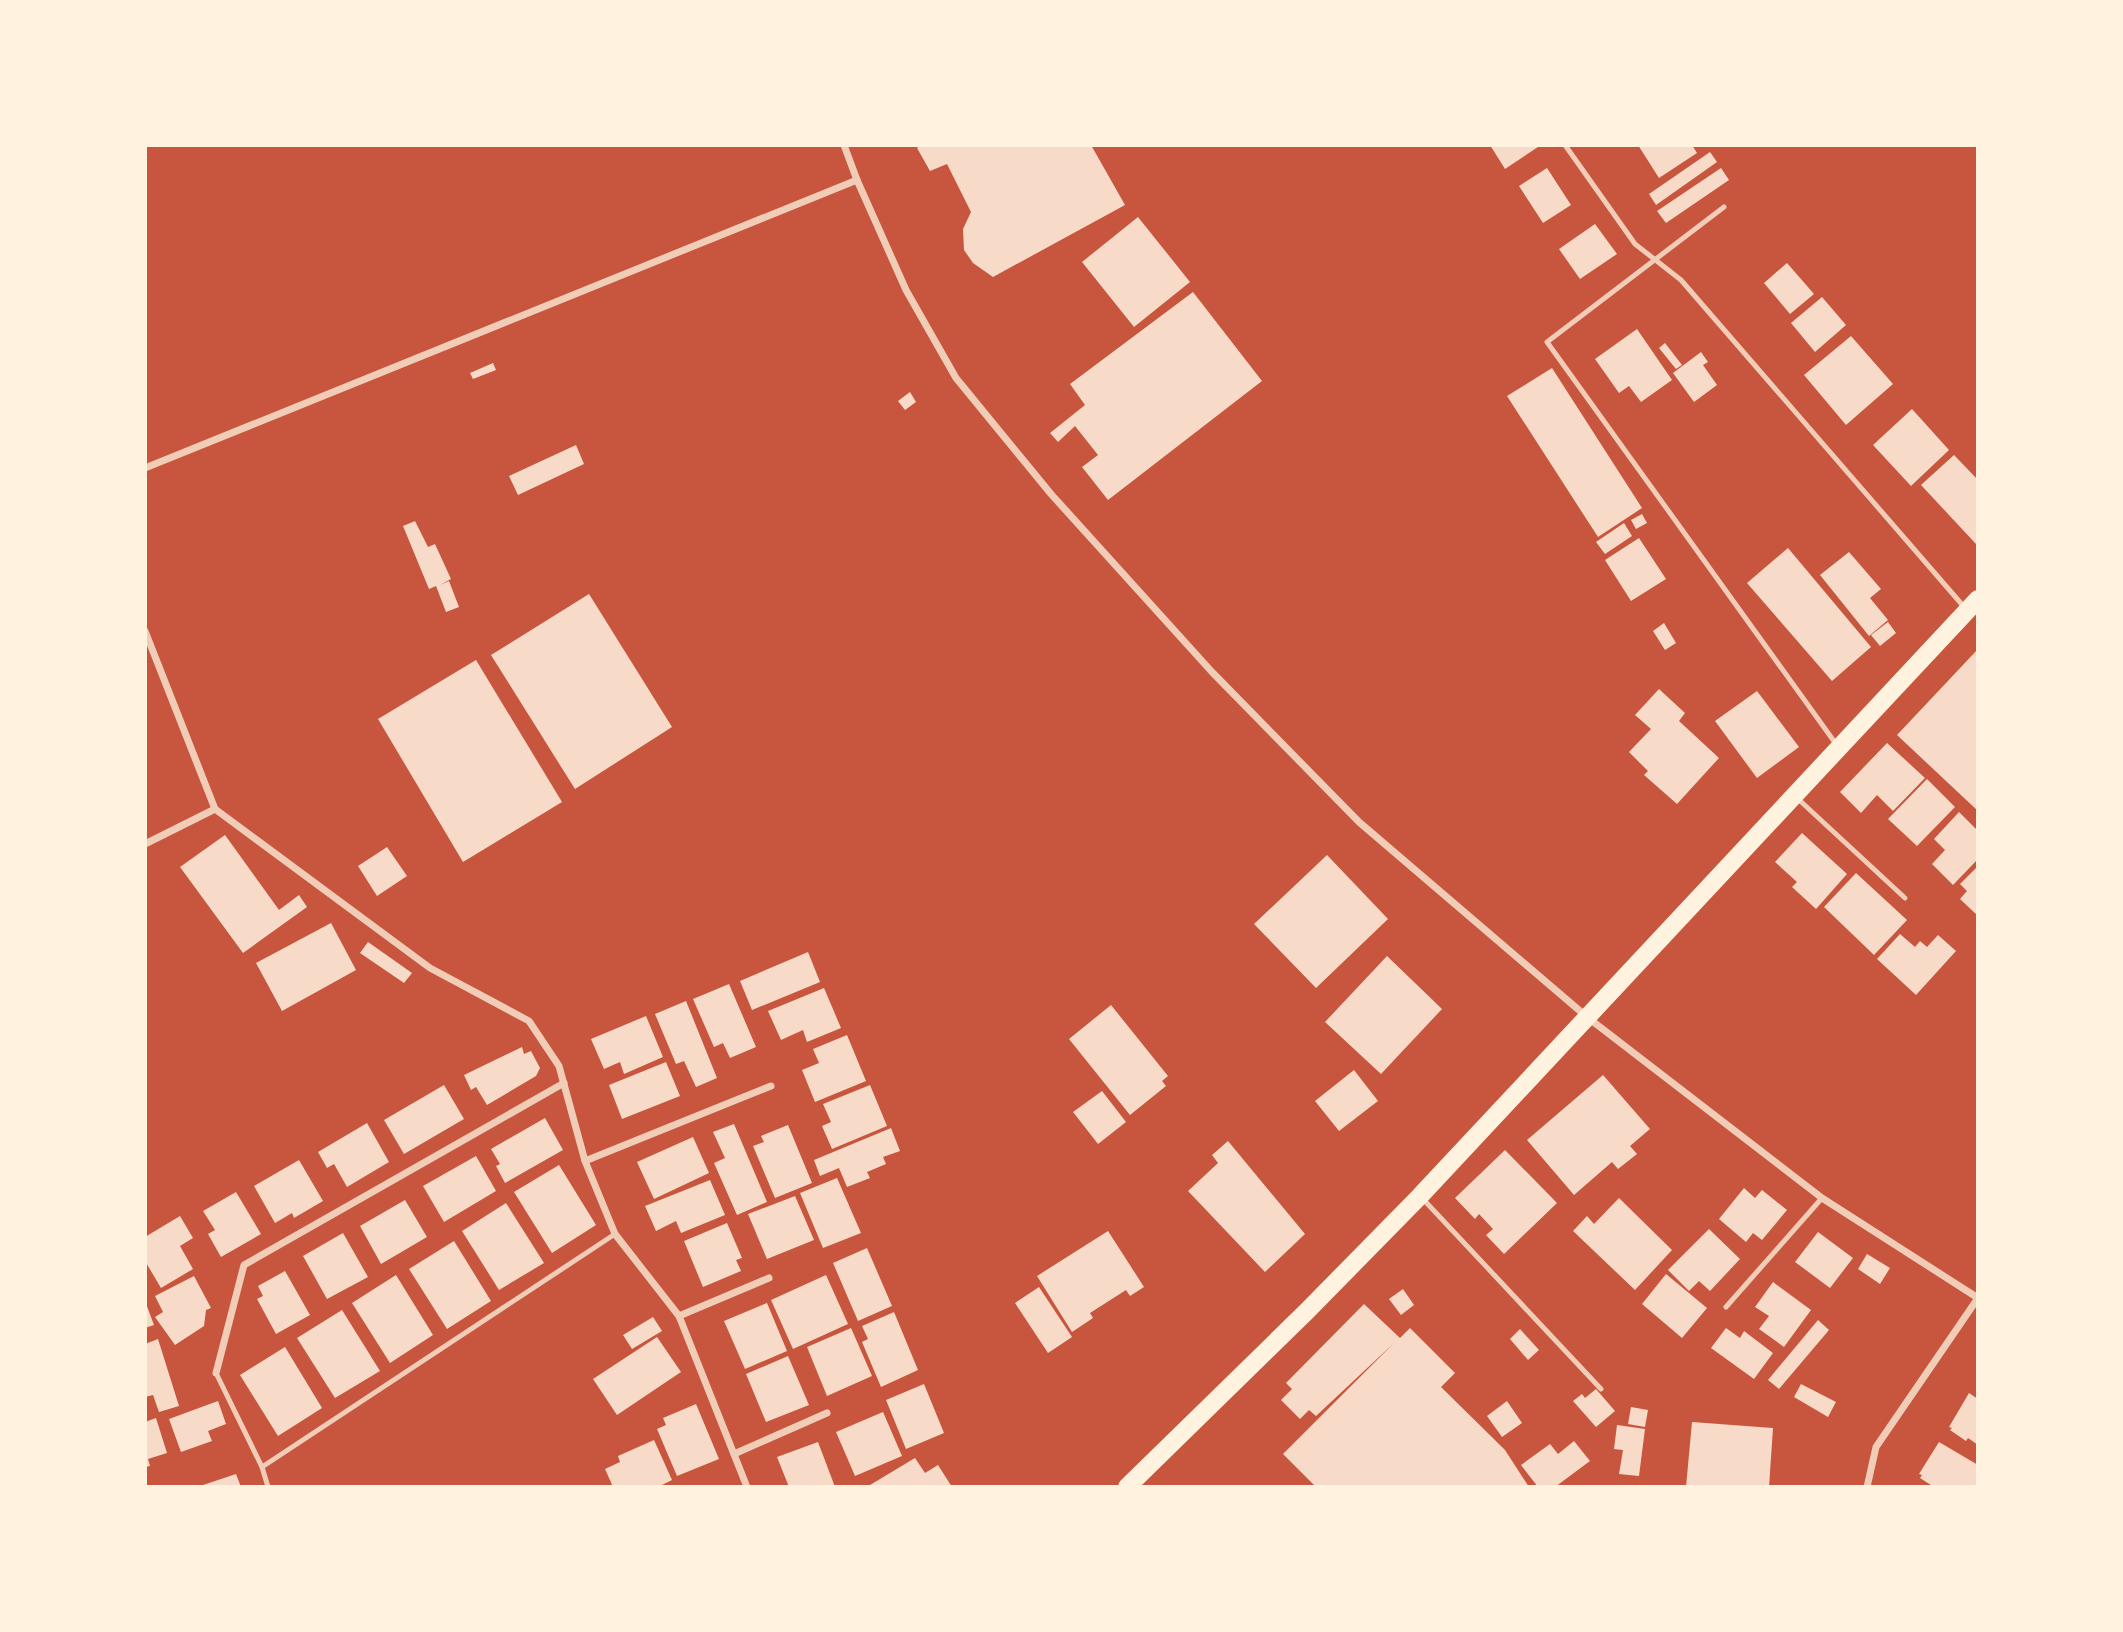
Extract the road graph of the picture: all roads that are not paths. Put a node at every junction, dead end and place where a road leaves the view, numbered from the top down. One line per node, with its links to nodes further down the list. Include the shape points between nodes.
1 (844, 145): 3 (street)
2 (1566, 145): 5 (lane, via 1635,244)
3 (857, 180): 6 (street); 14 (street, via 906,290 956,378 1051,494 1212,672 1359,822)
4 (1724, 207): 5 (lane)
5 (1654, 261): 7 (lane, via 1681,280); 9 (lane, via 1547,342)
6 (145, 468)
7 (1972, 605): 9 (main road)
8 (145, 631): 11 (street)
9 (1839, 748): 10 (main road)
10 (1796, 796): 13 (lane); 14 (main road)
11 (215, 809): 12 (street); 15 (street, via 430,968 528,1021 559,1066)
12 (145, 844)
13 (1905, 898)
14 (1587, 1017): 18 (main road); 19 (street)
15 (564, 1083): 17 (street); 24 (street, via 244,1265)
16 (771, 1086): 17 (street)
17 (585, 1161): 20 (street)
18 (1420, 1196): 25 (lane); 29 (main road)
19 (1822, 1198): 22 (lane); 32 (street, via 1978,1298 1876,1447)
20 (615, 1234): 23 (street); 28 (lane)
21 (769, 1278): 23 (street)
22 (1726, 1307)
23 (679, 1316): 27 (street)
24 (216, 1373): 28 (lane)
25 (1601, 1388)
26 (827, 1413): 27 (street)
27 (734, 1454): 30 (street)
28 (262, 1467): 31 (lane)
29 (1132, 1485)
30 (744, 1486)
31 (268, 1487)
32 (1867, 1487)

